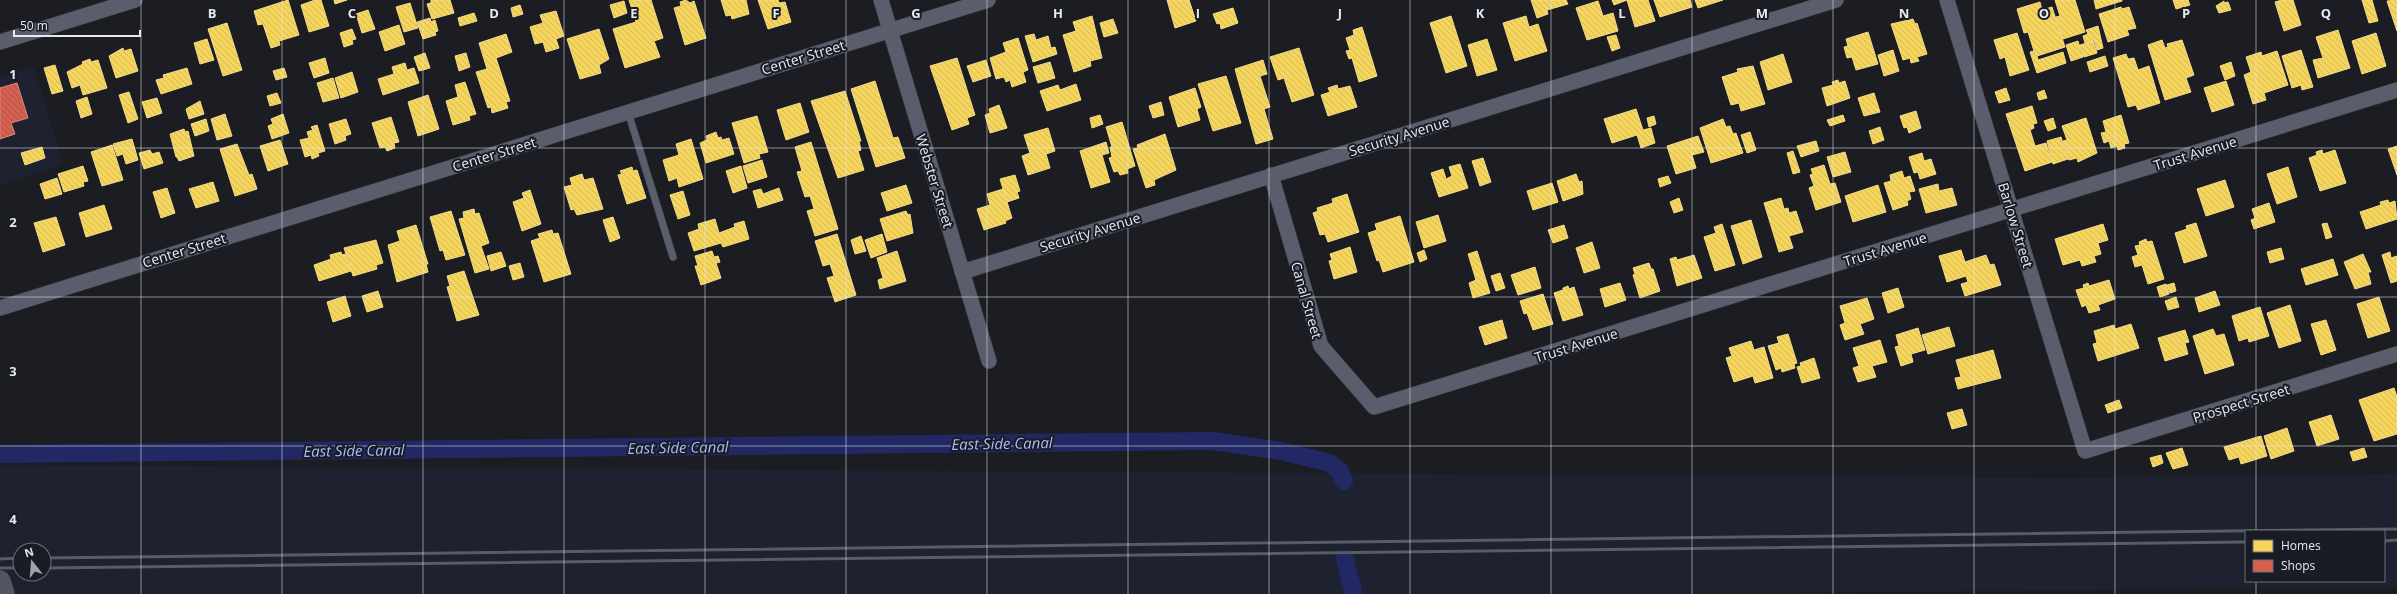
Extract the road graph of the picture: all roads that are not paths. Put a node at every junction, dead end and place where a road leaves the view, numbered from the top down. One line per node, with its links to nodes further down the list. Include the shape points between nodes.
1 (135, 0): 7 (street)
2 (881, 0): 6 (street, Webster Street)
3 (988, 0): 6 (street, Center Street)
4 (1836, 0): 10 (street, Security Avenue)
5 (1947, 0): 11 (street, Barlow Street)
6 (890, 30): 9 (street, Center Street); 13 (street, Webster Street)
7 (0, 42)
8 (2397, 90): 11 (street, Trust Avenue)
9 (628, 112): 12 (lane); 14 (street, Center Street)
10 (1271, 176): 13 (street, Security Avenue); 17 (street, Canal Street, via 1321,346)
11 (2012, 209): 17 (street, Trust Avenue); 18 (street, Barlow Street)
12 (673, 257)
13 (962, 272): 16 (street, Webster Street)
14 (0, 308)
15 (2397, 354): 18 (street, Prospect Street)
16 (989, 361)
17 (1374, 407)
18 (2085, 451)
19 (0, 581): 20 (main road)
20 (4, 594)

